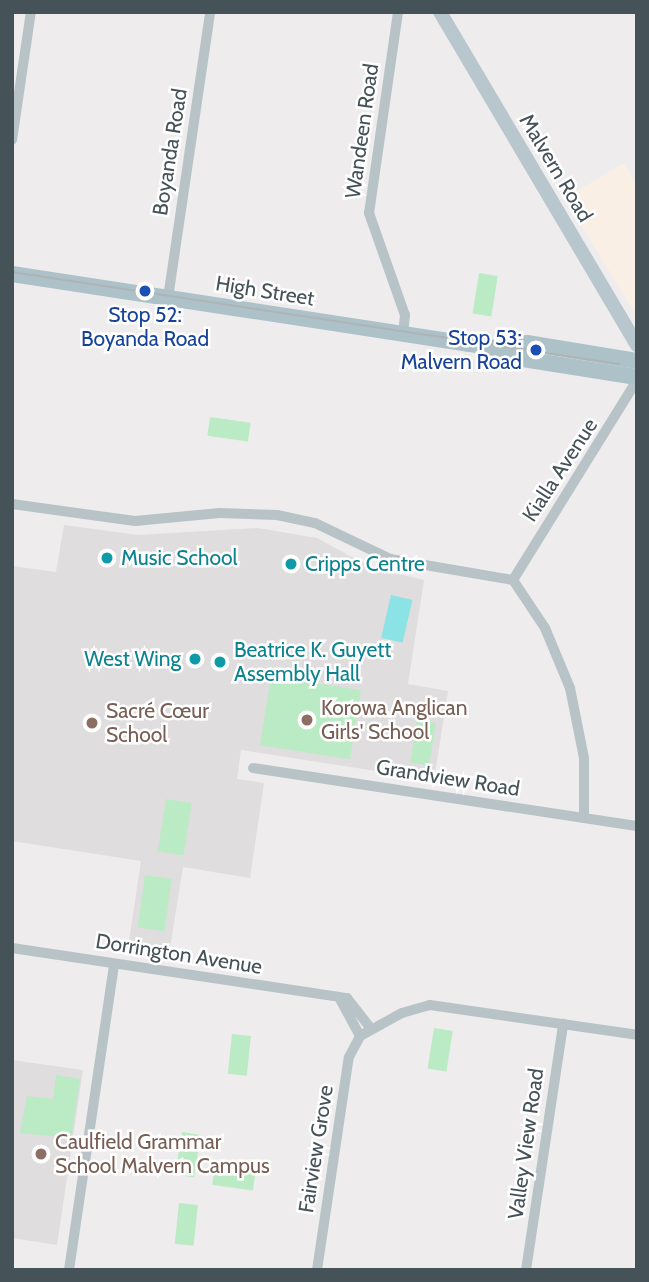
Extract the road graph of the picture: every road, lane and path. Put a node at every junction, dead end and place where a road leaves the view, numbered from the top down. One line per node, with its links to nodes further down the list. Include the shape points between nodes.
1 (31, 12): 5 (street)
2 (210, 12): 7 (street, Boyanda Road)
3 (398, 12): 8 (street, Wandeen Road, via 369,213 405,315)
4 (440, 12): 9 (main road, Malvern Road)
5 (12, 139)
6 (12, 274): 7 (main road, High Street)
7 (168, 298): 8 (main road, High Street)
8 (403, 334): 10 (main road, High Street)
9 (637, 345)
10 (511, 350): 11 (main road, High Street, via 527,343); 12 (main road, High Street, via 523,359)
11 (637, 360)
12 (637, 378): 14 (street, Kialla Avenue)
13 (12, 503): 14 (street, via 135,521 236,512 277,515 315,523 390,559)
14 (513, 580): 16 (street, via 545,628 570,688 584,758)
15 (253, 768): 16 (street, Grandview Road)
16 (584, 818): 17 (street, Grandview Road)
17 (637, 826)
18 (12, 948): 19 (street, Dorrington Avenue)
19 (114, 964): 20 (street, Dorrington Avenue); 25 (street)
20 (340, 999): 22 (street, via 352,1001); 24 (street)
21 (563, 1024): 22 (street, via 430,1005); 23 (street); 27 (street, Valley View Road)
22 (371, 1029): 24 (street)
23 (637, 1035)
24 (360, 1037): 26 (street, Fairview Grove, via 349,1057)
25 (69, 1270)
26 (317, 1270)
27 (526, 1270)

